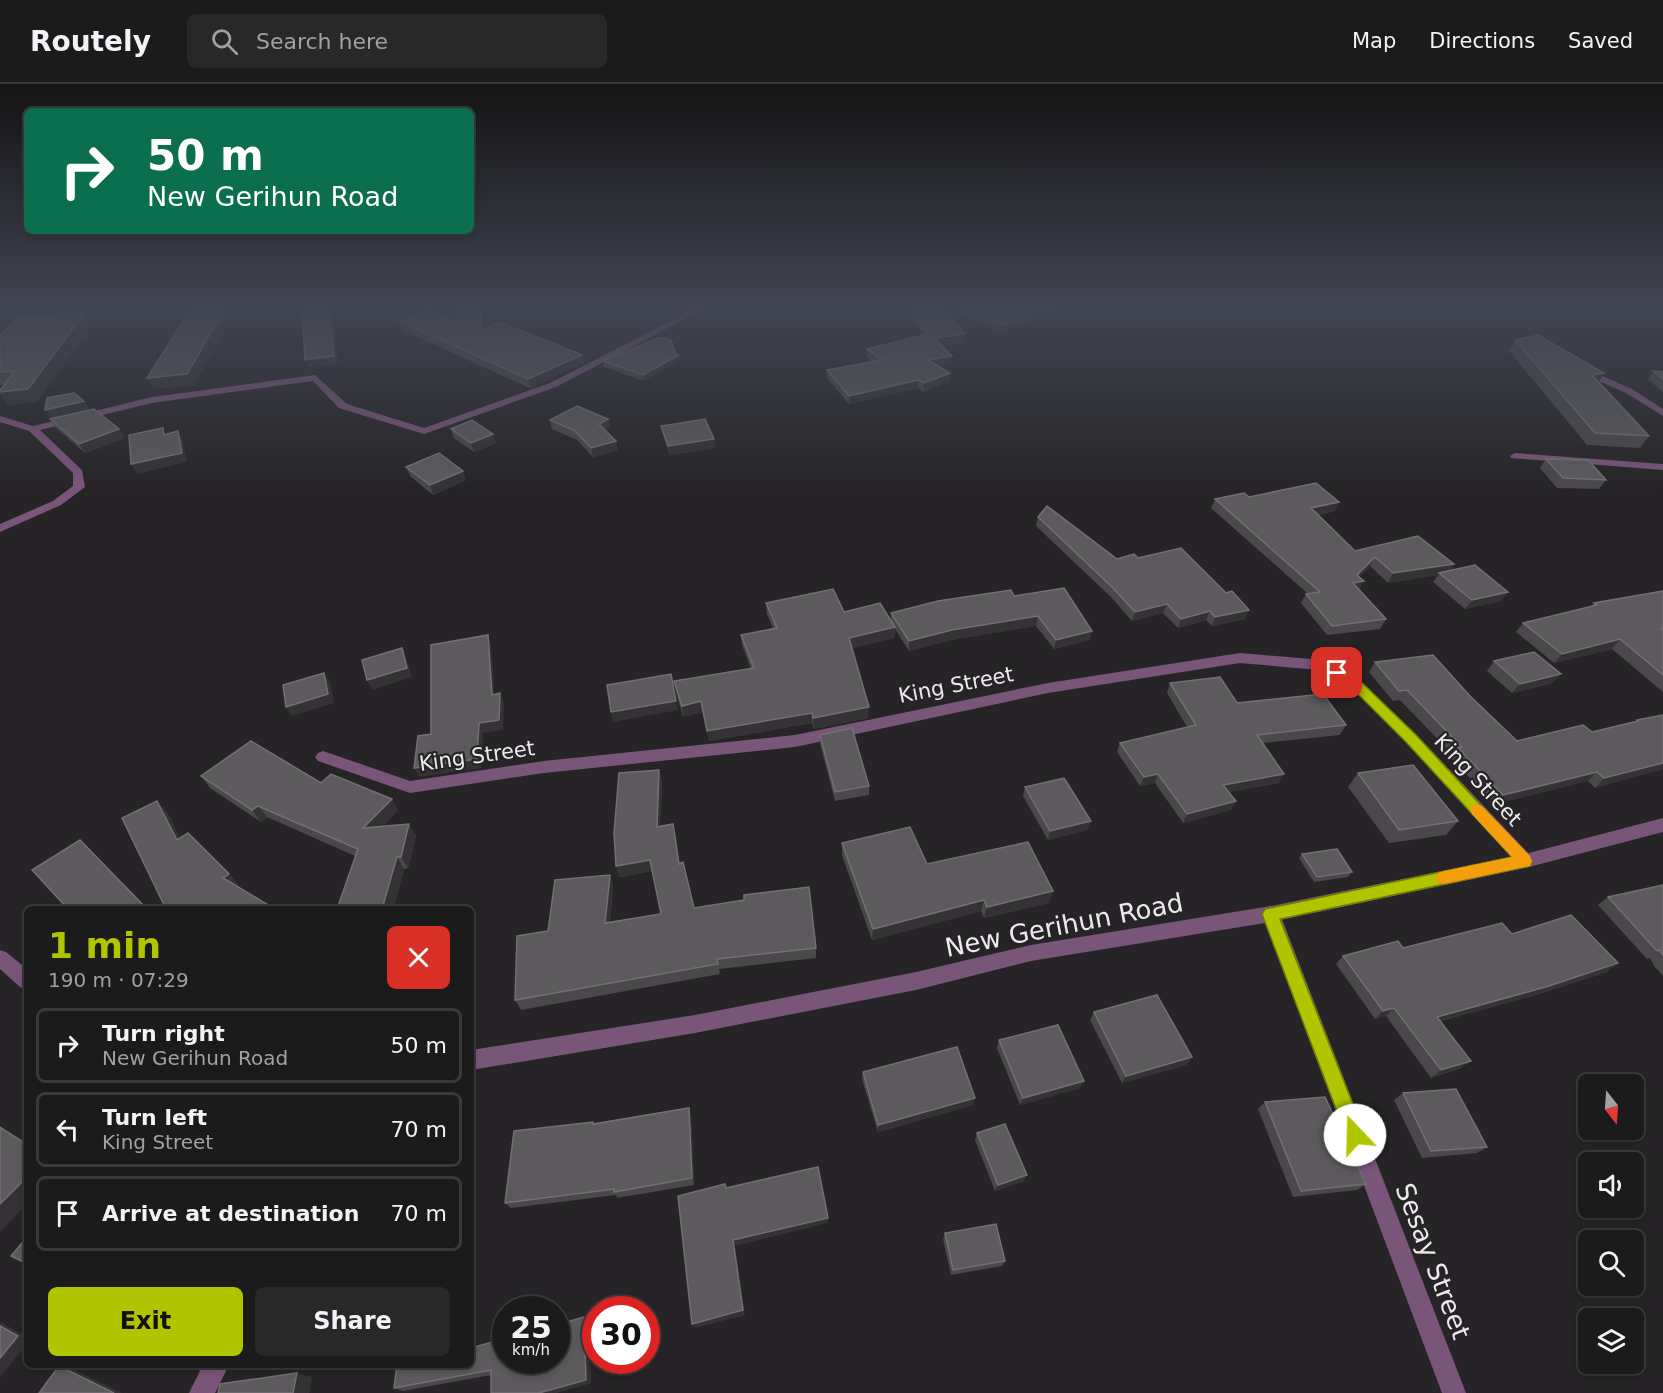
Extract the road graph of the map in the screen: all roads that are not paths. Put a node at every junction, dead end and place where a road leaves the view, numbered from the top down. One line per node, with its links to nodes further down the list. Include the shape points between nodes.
1 (586, 368): 5 (street, via 553,385 424,431 343,406 315,378 152,400)
2 (1578, 368): 3 (street, via 1629,391)
3 (1663, 413)
4 (0, 419): 5 (street)
5 (33, 429): 8 (street, via 78,472 79,487 57,503)
6 (1515, 456): 7 (street)
7 (1663, 467)
8 (0, 528)
9 (323, 757): 11 (street, King Street, via 410,787 544,767 795,741 1048,688 1240,658 1323,665 1352,680)
10 (1663, 825): 11 (street, New Gerihun Road)
11 (1525, 861): 12 (street, New Gerihun Road)
12 (1270, 914): 15 (street, New Gerihun Road, via 1032,953 916,981 695,1024); 18 (street, Sesay Street)
13 (0, 958): 14 (street)
14 (24, 978)
15 (474, 1060)
16 (216, 1368): 17 (street)
17 (201, 1393)
18 (1454, 1393)

